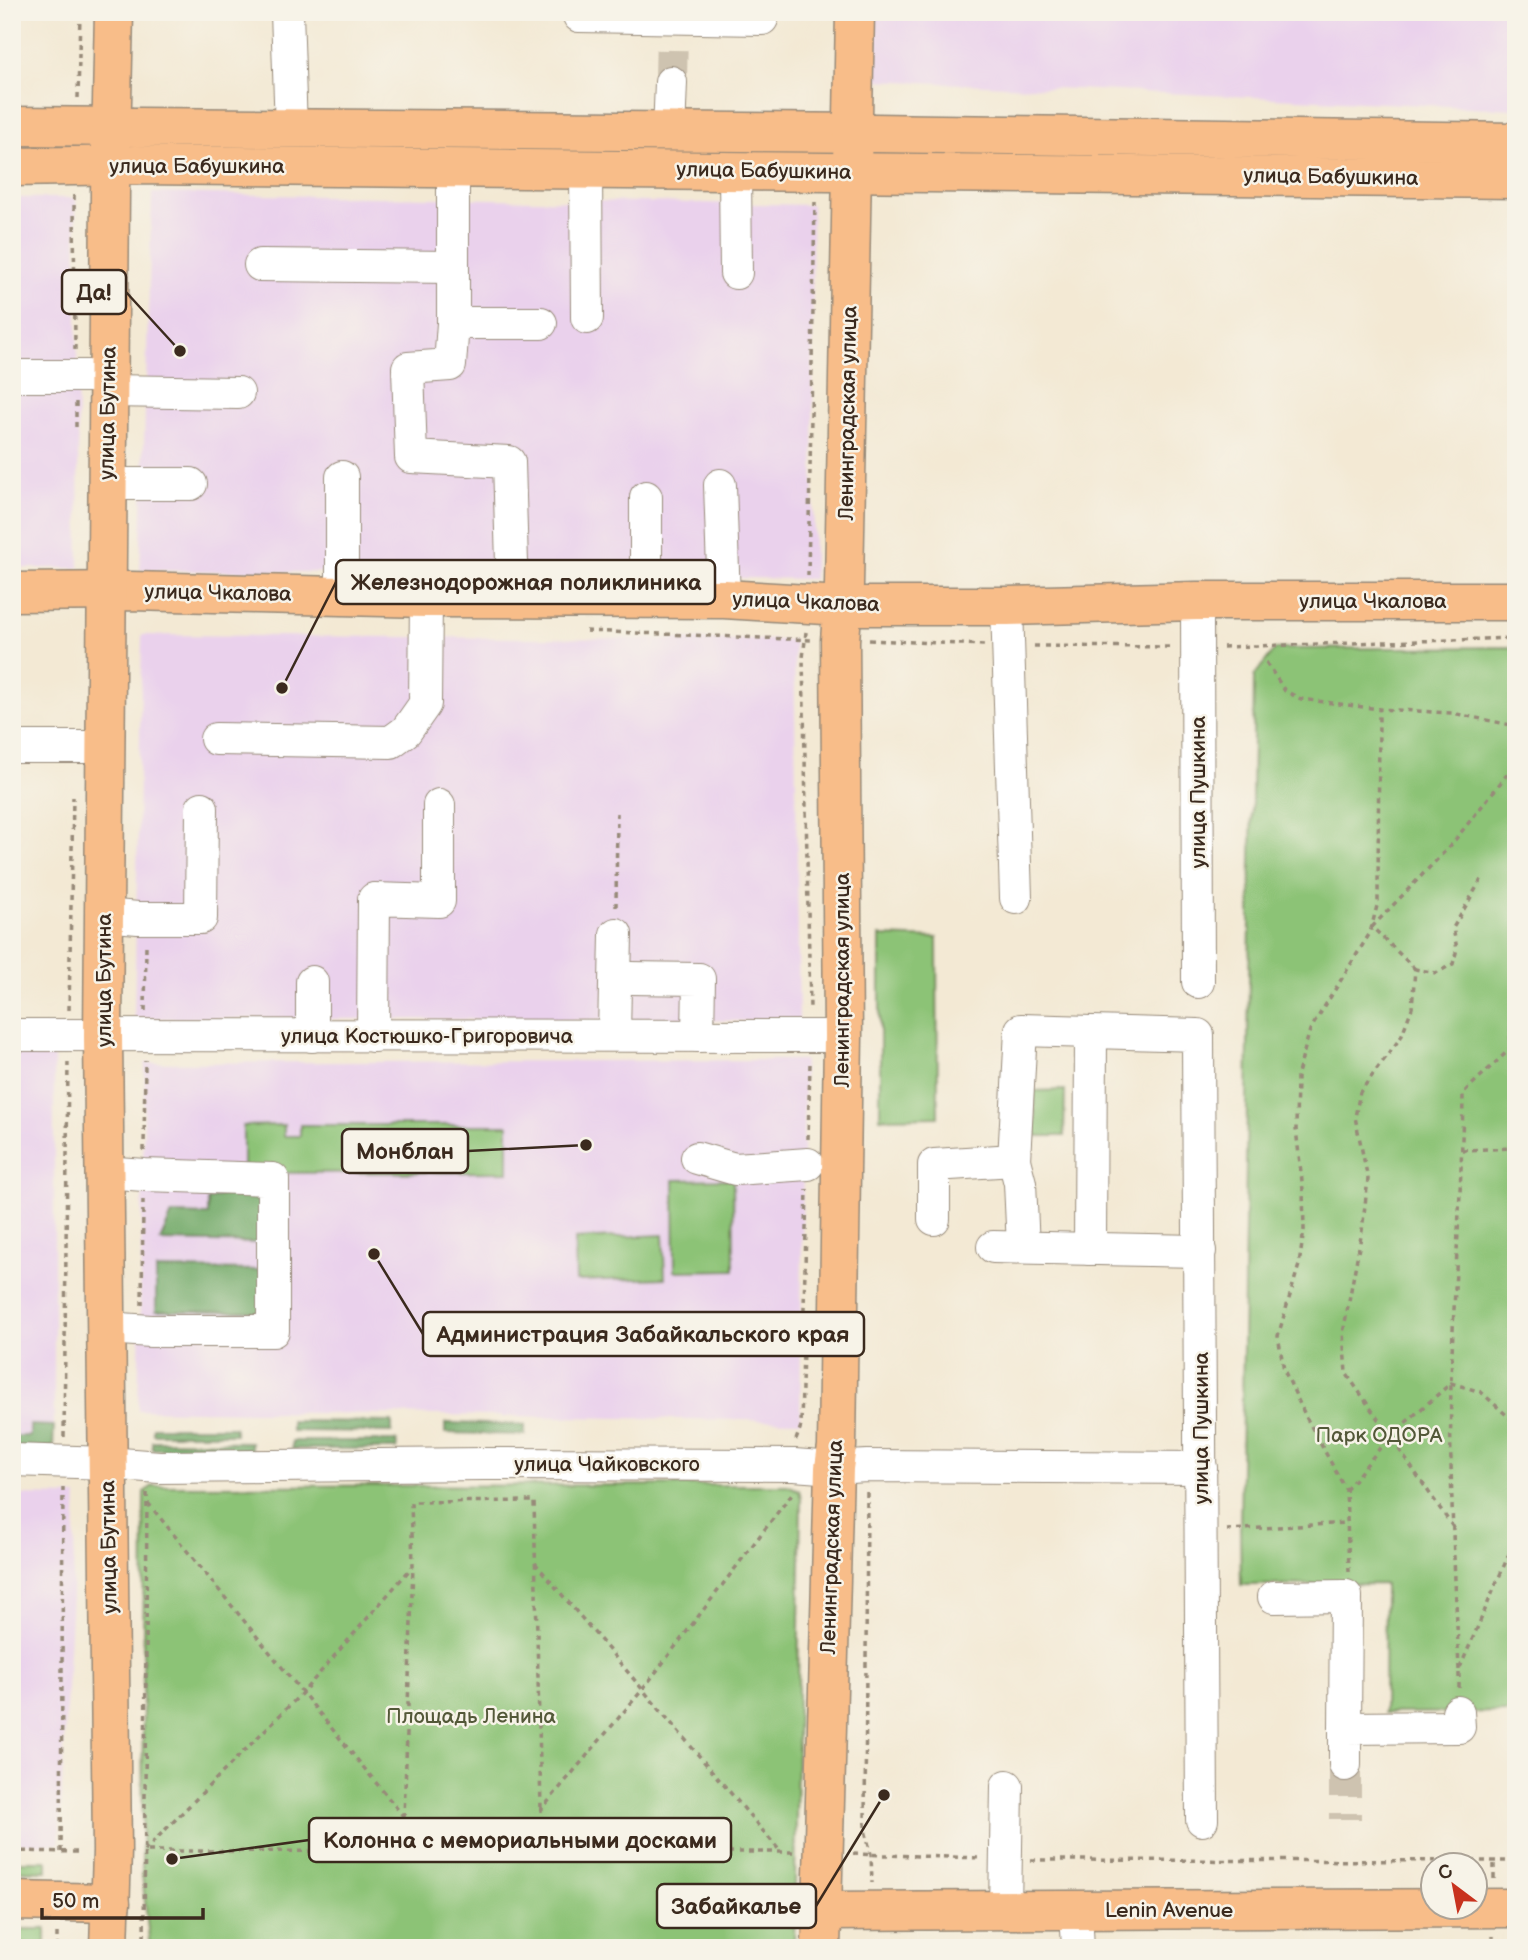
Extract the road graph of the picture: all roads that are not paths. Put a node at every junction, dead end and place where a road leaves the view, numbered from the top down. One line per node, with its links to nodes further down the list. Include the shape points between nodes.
1 (114, 12): 9 (main road, улица Бутина)
2 (287, 12): 10 (street)
3 (579, 12): 6 (street, via 579,16)
4 (855, 12): 12 (main road, Ленинградская улица)
5 (762, 19): 6 (street)
6 (673, 20)
7 (671, 82): 11 (street)
8 (12, 126): 9 (main road, улица Бабушкина)
9 (112, 127): 10 (main road, улица Бабушкина); 14 (main road, улица Бутина)
10 (291, 129): 11 (main road, улица Бабушкина)
11 (669, 133): 12 (main road, улица Бабушкина)
12 (854, 133): 13 (main road, улица Бабушкина); 19 (main road, Ленинградская улица)
13 (1516, 142)
14 (111, 166): 15 (main road, улица Бабушкина); 16 (main road, улица Бабушкина); 28 (main road, улица Бутина)
15 (12, 167)
16 (453, 168): 17 (main road, улица Бабушкина); 22 (street)
17 (586, 169): 18 (main road, улица Бабушкина); 24 (street)
18 (735, 171): 19 (main road, улица Бабушкина); 23 (street)
19 (835, 172): 20 (main road, улица Бабушкина); 44 (main road, Ленинградская улица)
20 (1516, 179)
21 (260, 265): 22 (street)
22 (453, 267): 25 (street)
23 (736, 273)
24 (587, 318)
25 (453, 323): 26 (street); 39 (street, via 450,365 408,368 411,457 509,462)
26 (541, 323)
27 (12, 376): 28 (street)
28 (97, 381): 29 (street); 31 (main road, улица Бутина)
29 (238, 393)
30 (342, 477): 37 (street)
31 (107, 484): 32 (street); 36 (main road, улица Бутина)
32 (191, 484)
33 (720, 485): 41 (street)
34 (646, 497): 40 (street)
35 (12, 592): 36 (main road, улица Чкалова)
36 (107, 592): 37 (main road, улица Чкалова); 48 (main road, улица Бутина)
37 (342, 596): 38 (main road, улица Чкалова)
38 (426, 598): 39 (main road, улица Чкалова); 46 (street, via 425,704 406,731 391,741)
39 (513, 598): 40 (main road, улица Чкалова)
40 (646, 599): 41 (main road, улица Чкалова)
41 (724, 599): 44 (main road, улица Чкалова)
42 (1197, 601): 43 (main road, улица Чкалова); 45 (main road, улица Чкалова); 56 (street, улица Пушкина)
43 (1516, 601)
44 (825, 605): 45 (main road, улица Чкалова); 64 (main road, Ленинградская улица, via 840,641)
45 (1007, 606): 51 (street)
46 (216, 739)
47 (12, 747): 48 (street)
48 (90, 747): 52 (main road, улица Бутина)
49 (439, 805): 62 (street, via 439,901 374,899)
50 (202, 808): 52 (street, via 201,918)
51 (1016, 898)
52 (104, 915): 60 (main road, улица Бутина)
53 (616, 934): 59 (street)
54 (630, 978): 63 (street, via 699,979)
55 (312, 982): 61 (street)
56 (1198, 982)
57 (1091, 1032): 66 (street, via 1020,1030); 70 (street); 71 (street, улица Пушкина, via 1198,1035)
58 (12, 1035): 60 (street, улица Костюшко-Григоровича)
59 (614, 1035): 62 (street, улица Костюшко-Григоровича); 63 (street, улица Костюшко-Григоровича)
60 (86, 1036): 61 (street, улица Костюшко-Григоровича); 68 (main road, улица Бутина)
61 (312, 1036): 62 (street, улица Костюшко-Григоровича)
62 (373, 1036)
63 (698, 1036): 64 (street, улица Костюшко-Григоровича)
64 (821, 1037): 75 (main road, Ленинградская улица)
65 (696, 1158): 67 (street, via 735,1170)
66 (1014, 1160): 69 (street, via 934,1165); 70 (street, via 1020,1183 1008,1247)
67 (808, 1164)
68 (104, 1172): 72 (main road, улица Бутина); 72 (street, via 273,1179 273,1331)
69 (934, 1219)
70 (1090, 1249): 71 (street)
71 (1200, 1251): 76 (street, улица Пушкина)
72 (105, 1328): 74 (main road, улица Бутина)
73 (12, 1460): 74 (street, улица Чайковского)
74 (108, 1463): 75 (street, улица Чайковского, via 159,1467); 84 (main road, улица Бутина)
75 (834, 1468): 76 (street, улица Чайковского); 88 (main road, Ленинградская улица)
76 (1201, 1468): 82 (street, улица Пушкина)
77 (1274, 1597): 79 (street, via 1346,1595)
78 (1458, 1712): 79 (street, via 1459,1727)
79 (1345, 1728): 80 (street)
80 (1345, 1765)
81 (1007, 1786): 86 (street)
82 (1202, 1821)
83 (12, 1901): 84 (main road)
84 (111, 1903): 89 (main road, улица Бутина)
85 (1516, 1908): 87 (main road, Lenin Avenue)
86 (1005, 1910): 87 (main road, Lenin Avenue); 88 (main road, Lenin Avenue)
87 (1076, 1910): 90 (street)
88 (821, 1930)
89 (109, 1948)
90 (1078, 1948)

